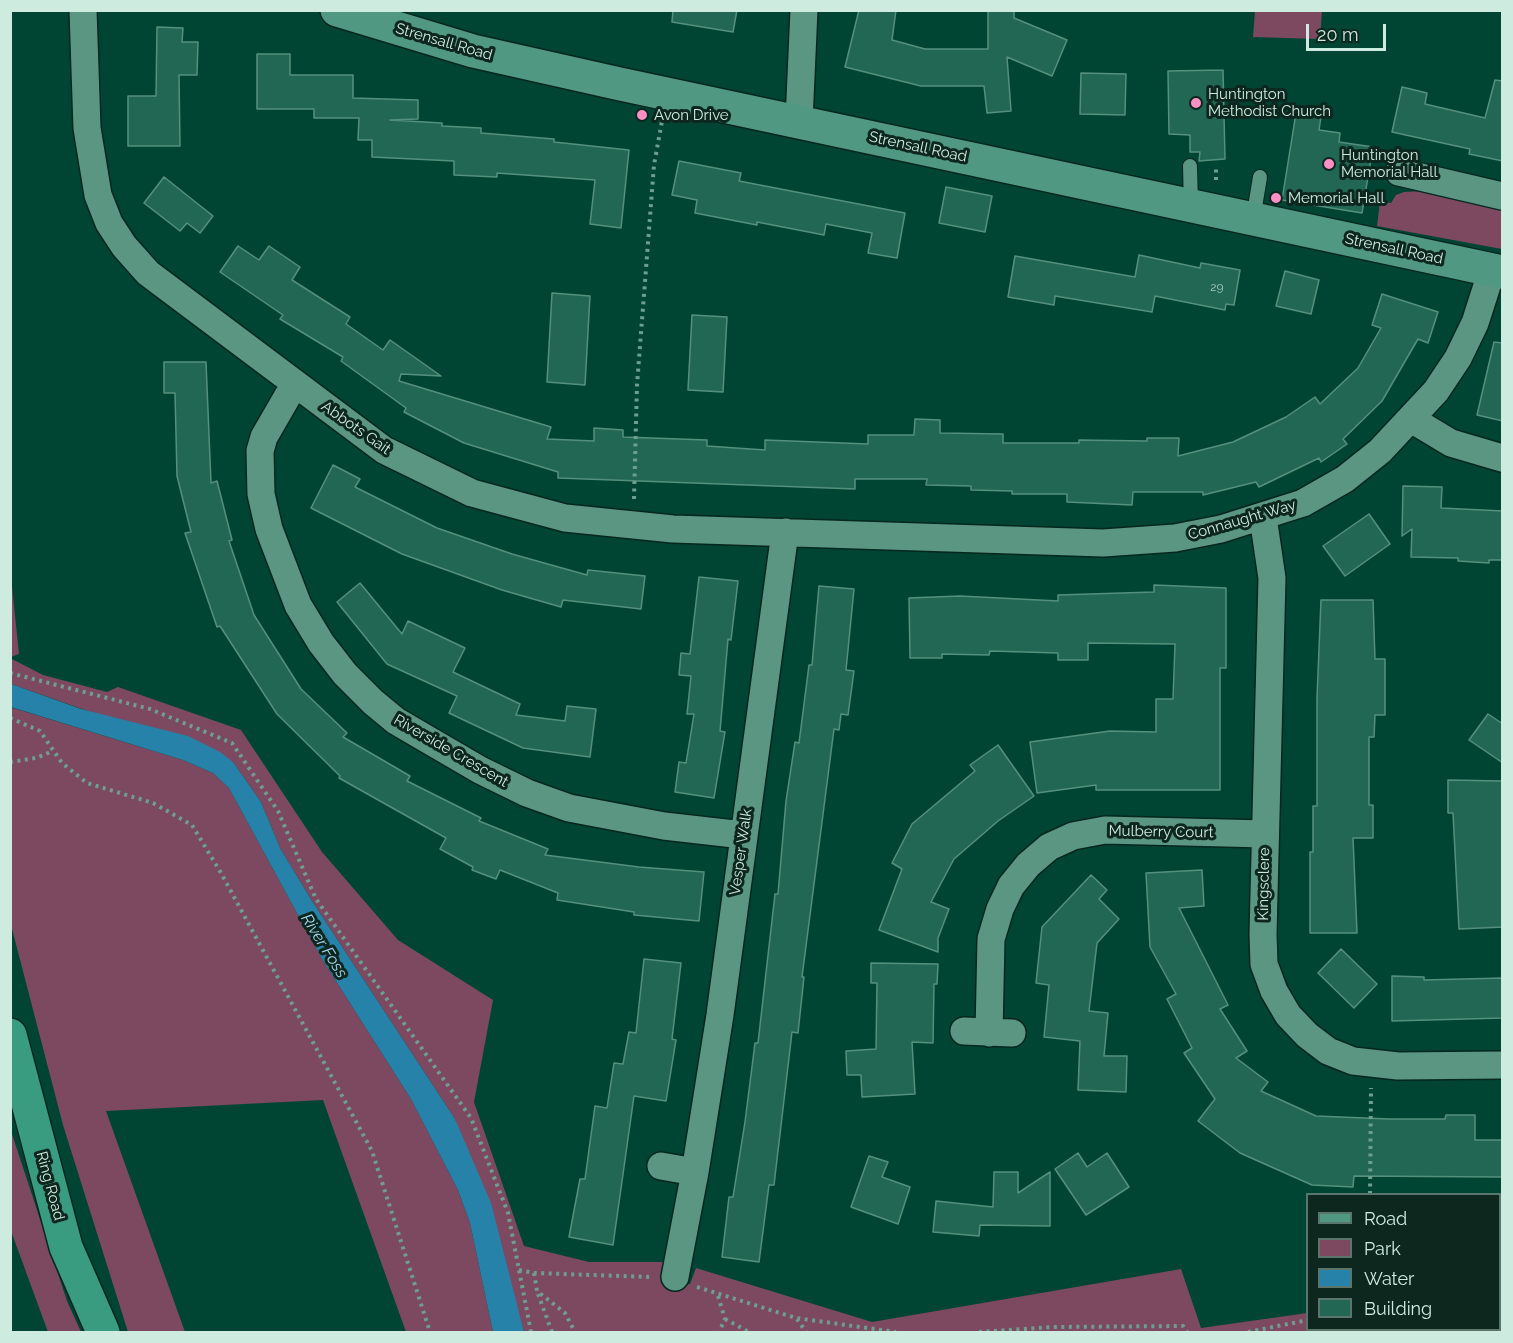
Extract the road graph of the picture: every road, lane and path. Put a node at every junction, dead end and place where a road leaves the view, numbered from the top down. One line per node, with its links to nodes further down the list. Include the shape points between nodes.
1 (83, 10): 13 (street, Abbots Gait, via 90,148 98,195 109,223 148,273)
2 (337, 10): 4 (street, Strensall Road, via 473,51)
3 (804, 10): 5 (street)
4 (667, 94): 5 (street, Strensall Road); 17 (path, via 654,165 637,385)
5 (799, 121): 10 (street, Strensall Road)
6 (1191, 166): 10 (lane)
7 (1399, 172): 9 (street)
8 (1260, 177): 11 (lane)
9 (1503, 196)
10 (1191, 206): 11 (street, Strensall Road)
11 (1253, 219): 12 (street, Strensall Road)
12 (1497, 271): 14 (street, Connaught Way, via 1458,358)
13 (294, 385): 17 (street, Abbots Gait, via 384,450 472,493 565,518); 25 (street, Riverside Crescent, via 260,450 258,465 264,506 281,566 298,605 339,666 373,702 396,721 527,794 621,819)
14 (1412, 419): 15 (street, via 1451,443); 16 (street, Connaught Way, via 1345,479 1303,503)
15 (1503, 458)
16 (1263, 517): 19 (street, Connaught Way, via 1140,542); 24 (street, Kingsclere, via 1272,578)
17 (633, 527): 18 (street, Abbots Gait)
18 (785, 532): 19 (street, Abbots Gait); 25 (street, Vesper Walk)
19 (873, 534)
20 (10, 673): 33 (path, via 150,709 232,743 278,811 316,899 471,1118 508,1213)
21 (10, 718): 22 (path, via 40,731)
22 (53, 751): 23 (path); 43 (path, via 87,783 153,802 192,825 372,1151)
23 (10, 762)
24 (1265, 834): 26 (street, Mulberry Court, via 1105,830 1073,836 1048,847 1011,886 1000,909 991,939); 28 (street, Kingsclere, via 1264,964 1274,991 1288,1015 1328,1051)
25 (743, 835): 31 (street, Vesper Walk)
26 (989, 1032)
27 (10, 1035): 42 (highway, Ring Road, via 66,1247)
28 (1371, 1063): 29 (street, Kingsclere); 32 (path)
29 (1503, 1065)
30 (661, 1166): 31 (street)
31 (695, 1172): 35 (street, Vesper Walk)
32 (1370, 1193)
33 (519, 1270): 34 (path); 44 (path)
34 (534, 1273): 35 (path); 36 (path)
35 (675, 1277): 37 (path)
36 (537, 1292): 45 (path); 46 (path, via 565,1313)
37 (717, 1296): 38 (path); 39 (path)
38 (796, 1318): 49 (path); 50 (path)
39 (725, 1319): 47 (path); 48 (path)
40 (1306, 1320): 53 (path)
41 (1429, 1331): 54 (path)
42 (103, 1332)
43 (430, 1332)
44 (531, 1332)
45 (552, 1332)
46 (575, 1332)
47 (719, 1332)
48 (749, 1332)
49 (806, 1332)
50 (896, 1332)
51 (979, 1332): 52 (path, via 1183,1326)
52 (1187, 1332)
53 (1248, 1332)
54 (1448, 1332)

